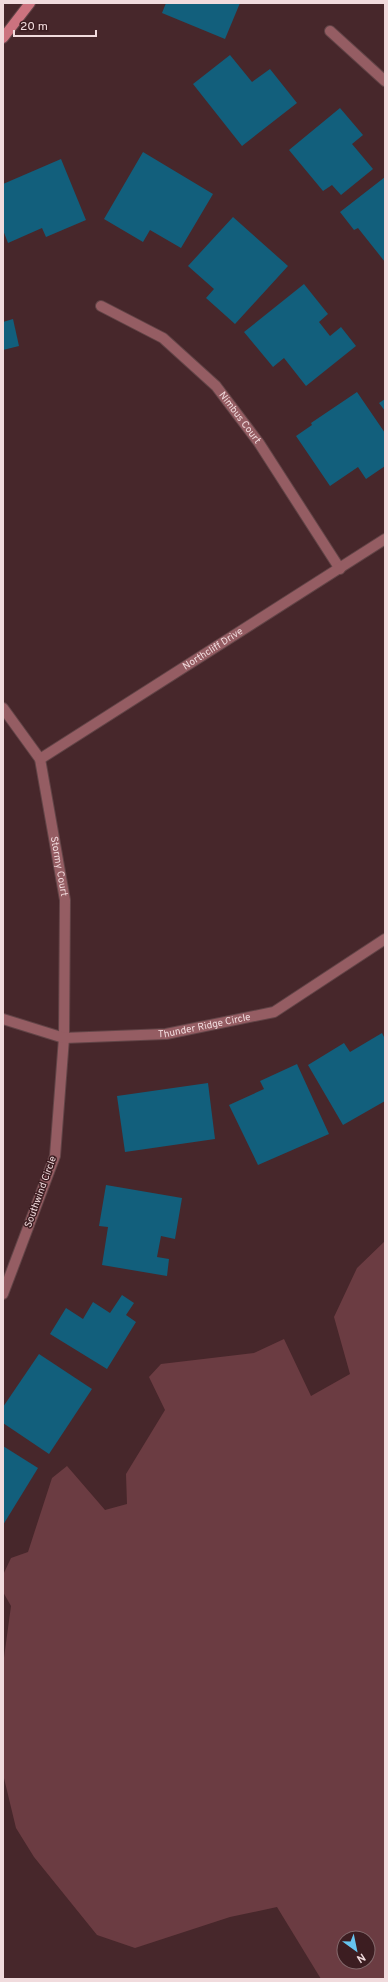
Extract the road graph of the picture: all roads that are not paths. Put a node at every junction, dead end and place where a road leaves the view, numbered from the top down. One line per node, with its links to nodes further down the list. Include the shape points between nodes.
1 (30, 3): 3 (street)
2 (330, 31): 4 (street)
3 (3, 38)
4 (385, 81)
5 (101, 306): 7 (street, Nimbus Court, via 163,338 216,386 259,443)
6 (385, 539): 7 (street, Northcliff Drive)
7 (340, 569): 9 (street, Northcliff Drive)
8 (3, 708): 9 (street, Stormy Court)
9 (40, 759): 12 (street, Stormy Court, via 65,900)
10 (385, 938): 12 (street, Thunder Ridge Circle, via 274,1012 166,1034)
11 (3, 1019): 12 (street, Thunder Ridge Circle)
12 (64, 1038): 13 (street, Southwind Circle, via 55,1156)
13 (3, 1294)

